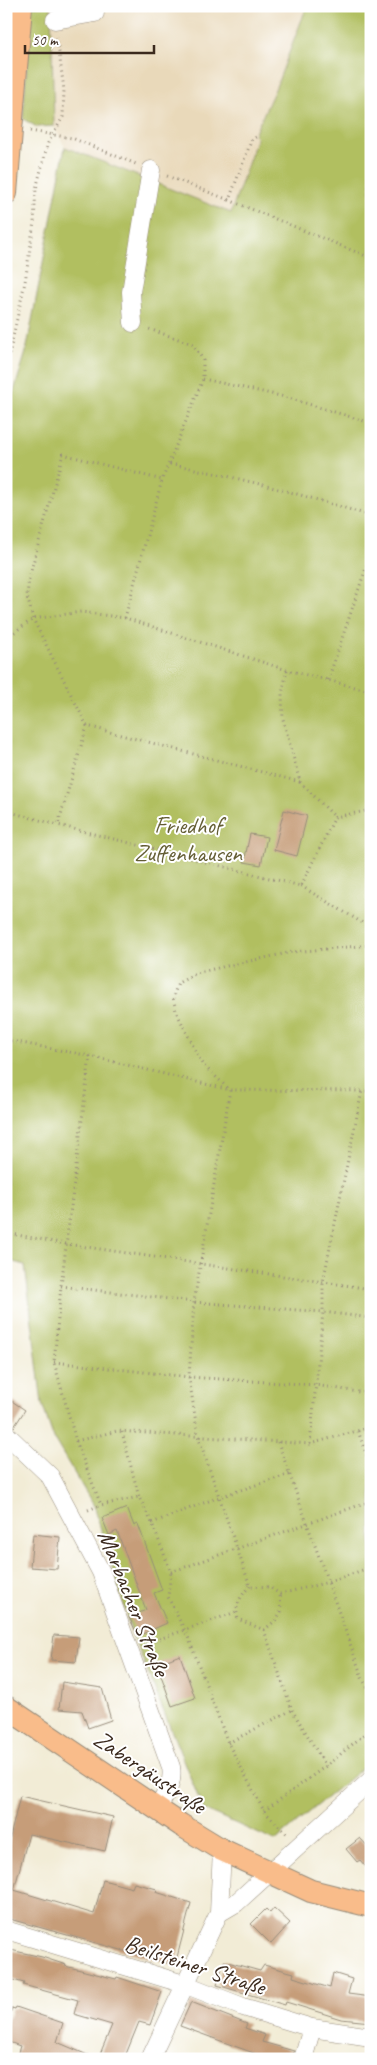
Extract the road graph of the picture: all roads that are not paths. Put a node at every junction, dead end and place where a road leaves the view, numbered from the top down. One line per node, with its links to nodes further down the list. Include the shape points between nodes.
1 (21, 6): 5 (main road)
2 (95, 13): 3 (street)
3 (55, 20)
4 (151, 170): 6 (street, via 131,292)
5 (6, 193)
6 (133, 323)
7 (6, 1434): 10 (street, Marbacher Straße, via 50,1476 101,1572 171,1767 168,1790)
8 (6, 1707): 10 (main road, Zabergäustraße)
9 (371, 1780): 12 (street)
10 (157, 1809): 11 (main road, Zabergäustraße)
11 (222, 1850): 12 (main road, Zabergäustraße); 14 (street)
12 (269, 1873): 13 (main road, Zabergäustraße, via 311,1891); 14 (street, via 236,1903)
13 (371, 1906)
14 (218, 1913): 16 (street)
15 (6, 1930): 16 (street, Beilsteiner Straße)
16 (184, 1984): 17 (street, Beilsteiner Straße); 19 (street)
17 (312, 2028): 18 (street, Beilsteiner Straße); 20 (street)
18 (371, 2037)
19 (150, 2059)
20 (303, 2059)

